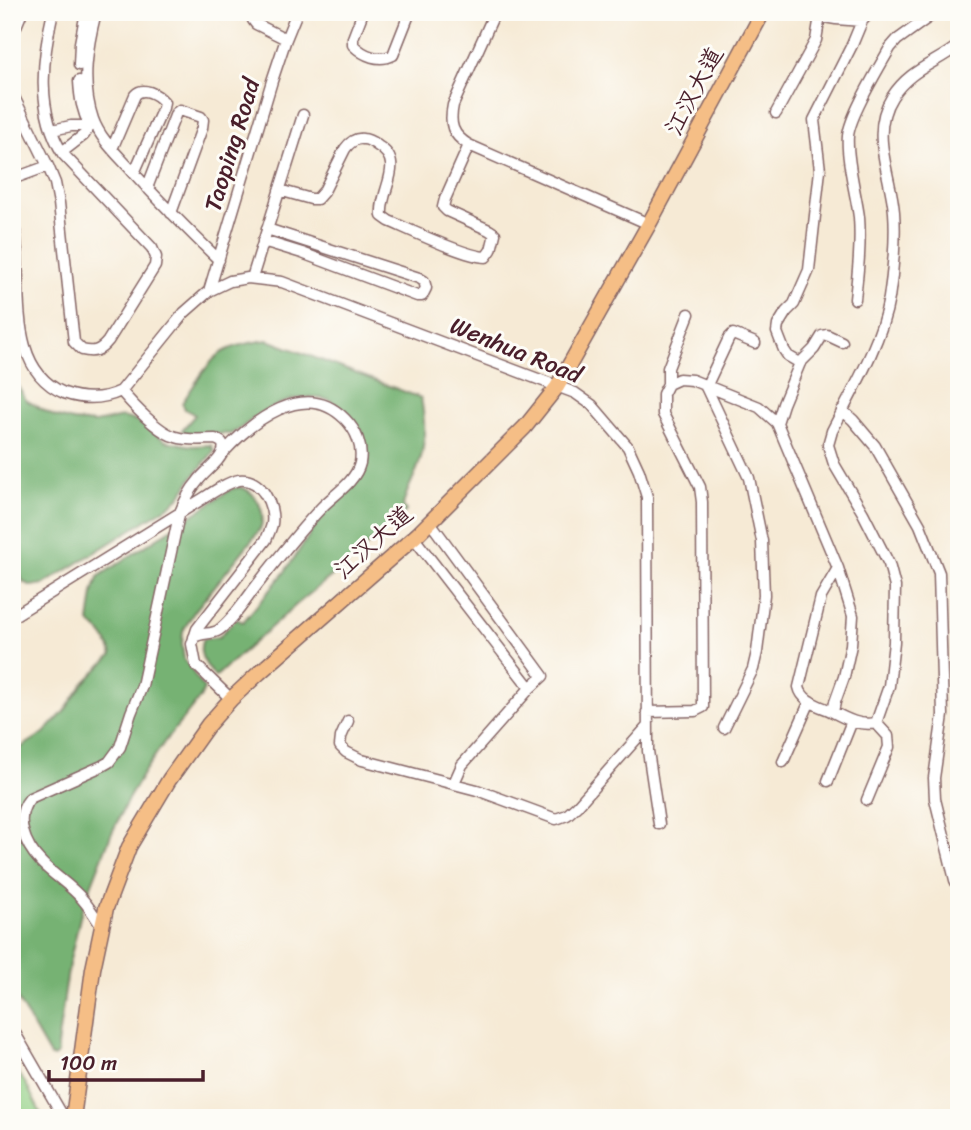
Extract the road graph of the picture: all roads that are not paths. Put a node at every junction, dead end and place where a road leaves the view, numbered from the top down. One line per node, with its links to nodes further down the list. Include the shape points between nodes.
1 (22, 12): 15 (street)
2 (53, 12): 22 (street, via 43,86)
3 (86, 12): 21 (street, via 80,43 80,98)
4 (96, 12): 24 (street, via 86,58 87,97 99,133)
5 (256, 12): 16 (street, via 256,24)
6 (297, 12): 16 (street, Taoping Road)
7 (363, 12): 8 (street, via 353,45 385,60 393,55)
8 (410, 12)
9 (495, 12): 23 (street, via 451,113 454,132)
10 (762, 12): 33 (main road, 江汉大道)
11 (795, 12): 13 (street)
12 (936, 12): 39 (street, via 890,48 849,129 859,219)
13 (822, 14): 14 (street); 19 (street, via 816,40)
14 (866, 17): 43 (street, via 814,120 820,170 809,270 777,332 788,356)
15 (12, 36)
16 (286, 39): 36 (street, Taoping Road)
17 (959, 45): 48 (street, via 912,74 885,111 882,149 894,215 889,298 873,348)
18 (12, 93): 26 (street)
19 (776, 113)
20 (303, 115): 30 (street)
21 (90, 126): 22 (street); 25 (street)
22 (52, 130): 25 (street)
23 (469, 145): 30 (street, via 443,207 495,234 486,257 458,250 382,216 393,168 388,154 368,140 349,143 317,199); 33 (street)
24 (112, 149): 27 (street); 27 (street, via 138,91 164,102)
25 (62, 152): 26 (street, via 156,257 155,267 97,351 82,350 74,342 59,203)
26 (48, 166): 28 (street)
27 (134, 173): 29 (street)
28 (13, 176)
29 (147, 188): 31 (street); 31 (street, via 176,113 180,110 201,117 202,128)
30 (279, 190): 34 (street)
31 (171, 213): 36 (street)
32 (12, 216): 47 (street, via 19,323 29,364 50,386 76,397 109,397)
33 (649, 224): 45 (main road, 江汉大道)
34 (267, 229): 35 (street); 35 (street, via 419,278 426,288 422,296 416,296)
35 (263, 242): 37 (street)
36 (219, 261): 38 (street, Taoping Road)
37 (252, 278): 38 (street, Wenhua Road); 45 (street, Wenhua Road, via 282,282)
38 (209, 291): 47 (street, via 184,313)
39 (855, 299)
40 (689, 314): 44 (street, via 668,368)
41 (842, 342): 43 (street, via 822,336)
42 (755, 343): 46 (street, via 733,334)
43 (800, 363): 49 (street)
44 (668, 384): 46 (street, via 692,380); 60 (street, via 663,414 700,487 702,502 703,707)
45 (557, 387): 52 (main road, 江汉大道, via 525,427); 60 (street, Wenhua Road, via 592,405 628,447 647,497)
46 (706, 387): 49 (street, via 759,407); 66 (street, via 749,478 762,541 764,595 757,652)
47 (121, 391): 50 (street, via 156,425 177,438 221,441)
48 (842, 410): 64 (street, via 828,445 889,564 895,587 889,686); 72 (street, via 875,446 920,525 939,573 943,715 934,789)
49 (777, 424): 54 (street)
50 (220, 456): 51 (street, via 186,496); 56 (street, via 264,417 306,402 331,408 352,426 359,439 360,463 356,475 298,533 232,617 217,632)
51 (178, 514): 55 (street); 56 (street, via 229,483 244,480 269,498 273,523 266,540); 73 (street, via 147,670 120,747 102,766 30,798 21,817 35,855 82,899)
52 (430, 522): 53 (main road, 江汉大道); 57 (street, via 543,676)
53 (414, 538): 57 (street); 58 (main road, 江汉大道)
54 (838, 568): 59 (street, via 821,597 799,687); 61 (street, via 853,616 851,645)
55 (12, 617)
56 (194, 637): 58 (street, via 196,665)
57 (530, 688): 69 (street, via 462,765)
58 (231, 699): 73 (main road, 江汉大道, via 169,780 129,847)
59 (810, 701): 61 (street); 67 (street)
60 (647, 712): 65 (street, Wenhua Road)
61 (834, 712): 63 (street)
62 (348, 721): 69 (street, via 340,746 346,752)
63 (852, 722): 64 (street); 68 (street)
64 (876, 723): 70 (street, via 888,736 889,747)
65 (647, 727): 69 (street, via 567,815 556,818); 71 (street, Wenhua Road)
66 (724, 728)
67 (783, 762)
68 (828, 781)
69 (454, 783)
70 (867, 800)
71 (659, 824)
72 (959, 888)
73 (102, 928): 76 (main road, 江汉大道)
74 (12, 1028): 75 (street)
75 (64, 1118)
76 (73, 1118)

